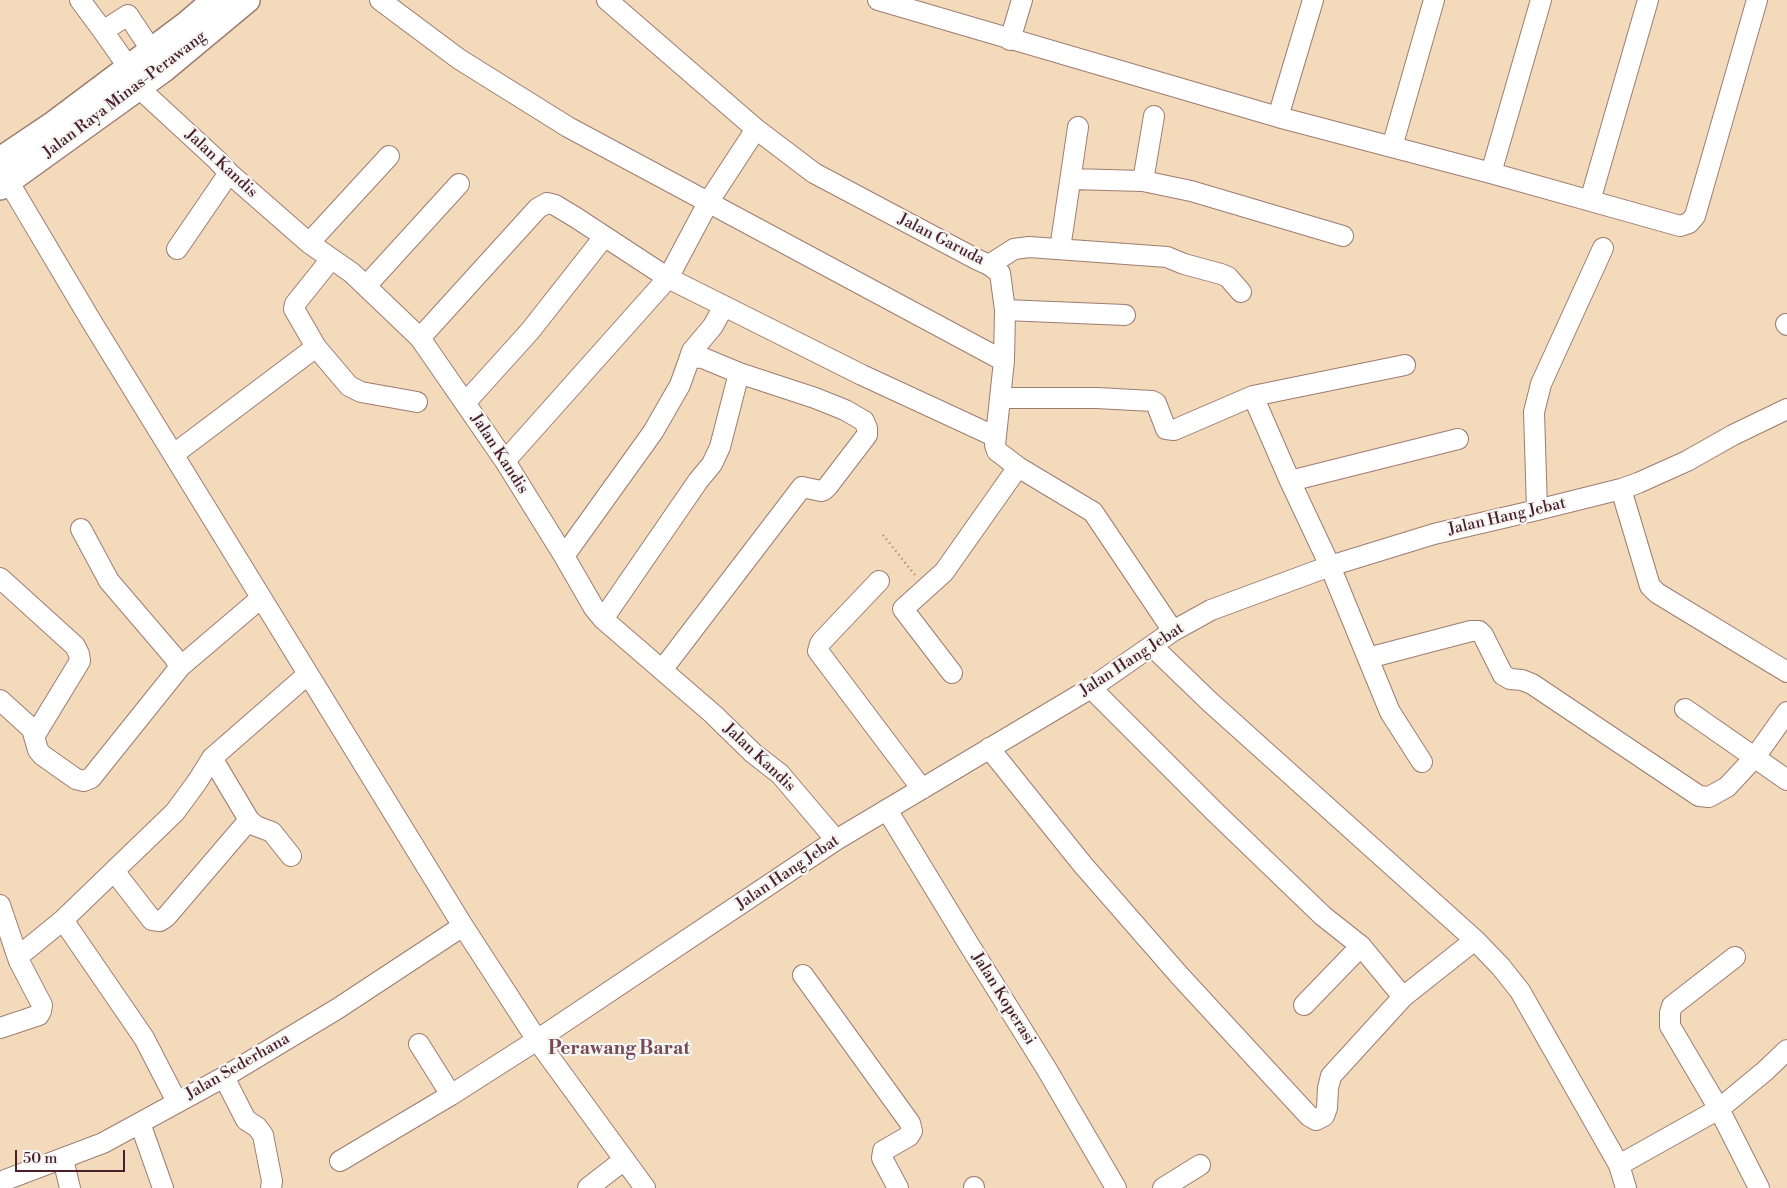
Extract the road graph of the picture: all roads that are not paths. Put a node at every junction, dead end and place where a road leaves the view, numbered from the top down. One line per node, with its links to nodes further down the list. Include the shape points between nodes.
1 (80, 0): 14 (street, Jalan Kandis)
2 (215, 0): 16 (main road, Jalan Raya Minas-Perawang)
3 (247, 0): 17 (main road, Jalan Raya Minas-Perawang, via 164,69)
4 (380, 0): 30 (street, via 459,59 568,127)
5 (607, 0): 21 (street, Jalan Garuda)
6 (878, 0): 13 (street)
7 (1022, 0): 15 (street)
8 (1313, 0): 19 (street)
9 (1434, 0): 22 (street)
10 (1541, 0): 25 (street)
11 (1648, 0): 31 (street)
12 (1757, 0): 31 (street, via 1693,220 1680,226)
13 (915, 5): 15 (street)
14 (103, 30): 16 (street, via 128,14); 17 (street, Jalan Kandis)
15 (1010, 40): 19 (street)
16 (152, 50): 17 (main road, Jalan Raya Minas-Perawang)
17 (134, 78): 24 (street, Jalan Kandis); 26 (main road, Jalan Raya Minas-Perawang)
18 (1154, 116): 28 (street)
19 (1278, 117): 22 (street)
20 (1078, 127): 27 (street)
21 (756, 129): 30 (street); 39 (street, Jalan Garuda, via 814,173)
22 (1392, 147): 25 (street)
23 (389, 156): 34 (street)
24 (229, 173): 34 (street, Jalan Kandis); 36 (street)
25 (1491, 173): 31 (street)
26 (2, 174): 59 (street)
27 (1070, 179): 28 (street); 37 (street)
28 (1143, 181): 32 (street, via 1190,191)
29 (459, 184): 41 (street)
30 (708, 201): 40 (street); 49 (street)
31 (1590, 201)
32 (1343, 236)
33 (604, 237): 40 (street); 46 (street, via 555,204 543,205); 55 (street, via 547,310)
34 (309, 243): 38 (street, Jalan Kandis)
35 (1603, 248): 64 (street, via 1541,384 1534,412)
36 (177, 249)
37 (1060, 249): 39 (street, via 1014,248); 42 (street, via 1167,257 1228,277)
38 (331, 259): 41 (street, Jalan Kandis); 47 (street, via 294,308)
39 (989, 265): 44 (street, Jalan Garuda, via 1000,273)
40 (668, 278): 43 (street); 60 (street)
41 (366, 286): 46 (street, Jalan Kandis)
42 (1241, 292)
43 (724, 306): 48 (street); 57 (street)
44 (1005, 310): 45 (street); 49 (street, Jalan Garuda)
45 (1126, 315)
46 (420, 338): 55 (street, Jalan Kandis)
47 (316, 348): 54 (street, via 349,386 361,392); 59 (street)
48 (690, 357): 51 (street, via 703,358); 66 (street, via 680,385 653,432)
49 (1004, 361): 53 (street, Jalan Garuda)
50 (1405, 366): 52 (street)
51 (739, 373): 71 (street, via 720,447 712,464); 76 (street, via 845,410 864,421 867,435 824,490 802,488)
52 (1253, 396): 53 (street, via 1174,430 1166,429 1156,403 1152,401); 62 (street)
53 (1001, 398): 57 (street, Jalan Garuda)
54 (417, 402)
55 (465, 403): 60 (street, Jalan Kandis)
56 (1787, 409): 63 (street, Jalan Hang Jebat, via 1687,461)
57 (996, 437): 61 (street, via 997,451)
58 (1458, 439): 62 (street)
59 (174, 454): 70 (street)
60 (505, 461): 66 (street, Jalan Kandis)
61 (1018, 468): 72 (street, via 1093,512); 78 (street, via 944,572 903,609)
62 (1290, 481): 67 (street)
63 (1621, 489): 64 (street, Jalan Hang Jebat); 77 (street, via 1650,586 1656,593)
64 (1537, 510): 67 (street, Jalan Hang Jebat, via 1434,534)
65 (82, 529): 75 (street, via 109,581)
66 (564, 556): 71 (street, Jalan Kandis)
67 (1330, 566): 72 (street, Jalan Hang Jebat, via 1211,610); 74 (street)
68 (0, 578): 84 (street, via 75,646 79,654 80,661)
69 (879, 580): 90 (street, via 822,641 818,651)
70 (261, 598): 75 (street); 79 (street)
71 (603, 619): 76 (street, Jalan Kandis)
72 (1173, 631): 73 (street, Jalan Hang Jebat)
73 (1152, 646): 80 (street, Jalan Hang Jebat); 99 (street)
74 (1368, 658): 86 (street, via 1479,631 1503,674 1532,684 1699,796 1709,797 1727,787); 88 (street, via 1390,712)
75 (180, 667): 84 (street, via 91,778 84,781 76,779 42,755)
76 (662, 670): 93 (street, Jalan Kandis, via 753,754 780,774)
77 (1787, 672)
78 (952, 673)
79 (307, 675): 87 (street); 98 (street)
80 (1091, 688): 85 (street, Jalan Hang Jebat); 100 (street, via 1309,902)
81 (0, 700): 84 (street)
82 (1685, 709): 86 (street)
83 (1787, 712): 86 (street)
84 (35, 735)
85 (989, 748): 90 (street, Jalan Hang Jebat); 104 (street, via 1096,880 1309,1116 1316,1120 1324,1116 1331,1076)
86 (1755, 757): 89 (street)
87 (212, 758): 92 (street); 95 (street, via 175,812)
88 (1422, 762)
89 (1787, 780)
90 (922, 789): 91 (street, Jalan Hang Jebat)
91 (887, 810): 93 (street, Jalan Hang Jebat); 127 (street, Jalan Koperasi)
92 (249, 820): 94 (street, via 272,832); 95 (street, via 160,921 152,920)
93 (836, 840): 107 (street, Jalan Hang Jebat)
94 (291, 856)
95 (114, 870): 97 (street)
96 (0, 905): 102 (street)
97 (63, 920): 102 (street, via 20,955); 112 (street, via 144,1038)
98 (463, 926): 107 (street); 110 (street, Jalan Sederhana, via 337,1009)
99 (1475, 940): 104 (street); 119 (street, via 1520,991)
100 (1361, 946): 104 (street); 105 (street)
101 (1735, 957): 113 (street, via 1672,1006 1670,1013 1670,1026)
102 (19, 961): 106 (street, via 42,1005 42,1011 39,1015)
103 (803, 975): 126 (street, via 910,1123 912,1131 909,1136 883,1152 882,1158)
104 (1403, 997)
105 (1304, 1005)
106 (0, 1028)
107 (537, 1040): 111 (street, Jalan Hang Jebat); 116 (street)
108 (419, 1044): 111 (street)
109 (1787, 1050): 113 (street)
110 (224, 1077): 112 (street, Jalan Sederhana); 123 (street, via 246,1120 263,1134)
111 (451, 1095): 117 (street, Jalan Hang Jebat)
112 (177, 1102): 114 (street, Jalan Sederhana)
113 (1719, 1108): 119 (street); 130 (street)
114 (140, 1123): 115 (street, Jalan Sederhana); 122 (street)
115 (63, 1159): 120 (street, Jalan Sederhana); 121 (street)
116 (624, 1160): 124 (street); 125 (street)
117 (340, 1161)
118 (1200, 1165): 128 (street)
119 (1618, 1165): 129 (street)
120 (0, 1182)
121 (70, 1188)
122 (163, 1188)
123 (272, 1188)
124 (588, 1188)
125 (645, 1188)
126 (898, 1188)
127 (1116, 1188)
128 (1164, 1188)
129 (1626, 1188)
130 (1759, 1188)

